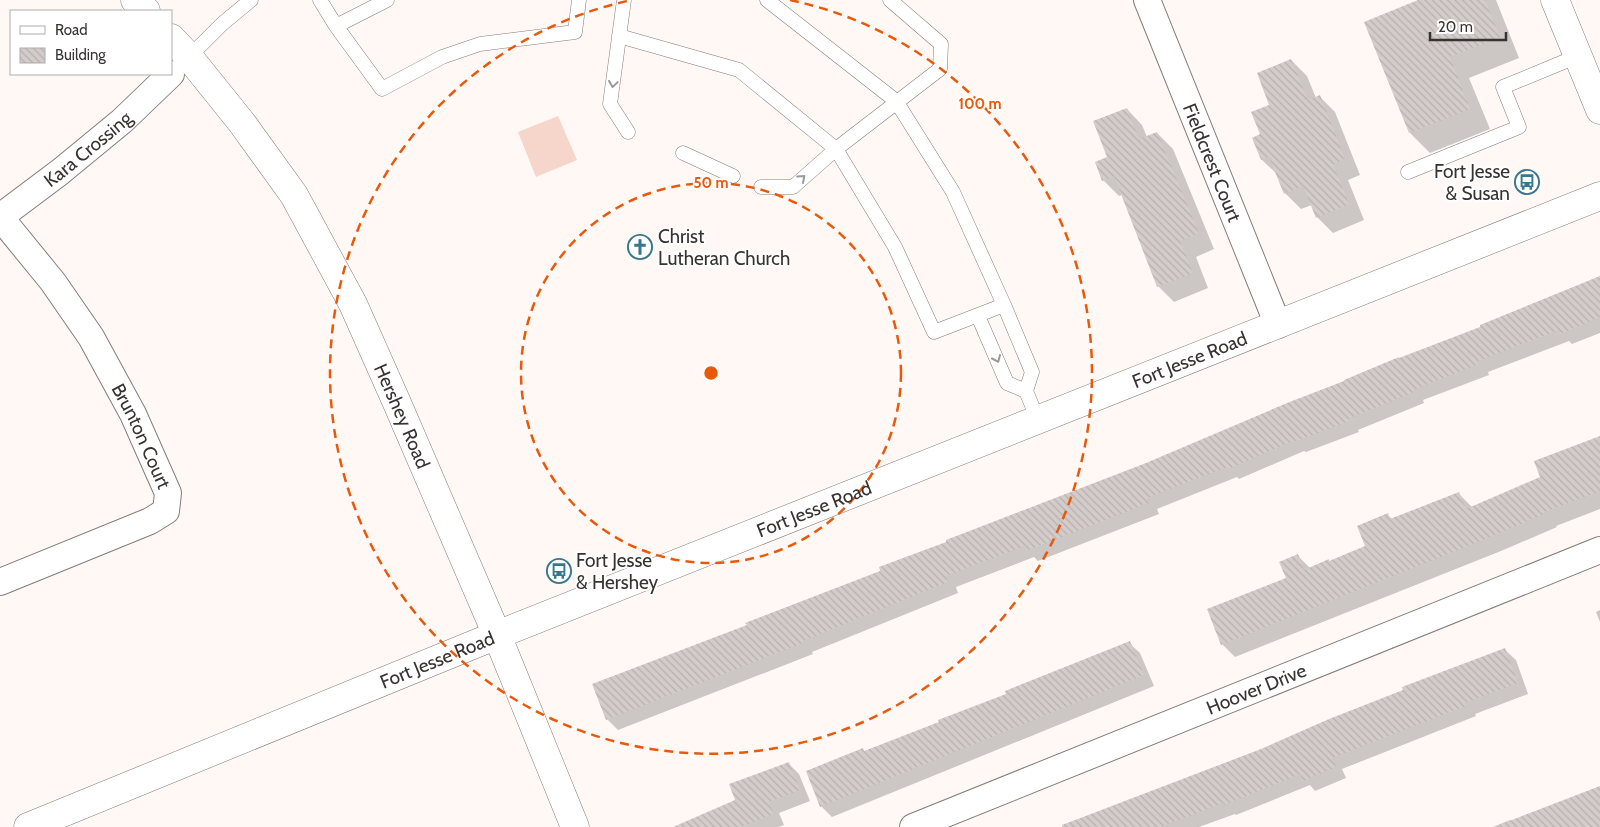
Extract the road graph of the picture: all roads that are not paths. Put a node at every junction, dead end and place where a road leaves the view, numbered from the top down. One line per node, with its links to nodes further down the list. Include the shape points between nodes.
1 (135, 0): 11 (main road)
2 (251, 0): 15 (lane)
3 (320, 0): 12 (lane)
4 (387, 0): 12 (lane)
5 (579, 0): 12 (lane, via 575,32 480,44 442,57 382,89)
6 (624, 0): 13 (lane)
7 (767, 0): 17 (lane)
8 (890, 0): 17 (lane, via 941,44 940,69)
9 (1147, 0): 29 (street, Fieldcrest Court)
10 (1555, 0): 14 (main road)
11 (145, 10)
12 (336, 26)
13 (619, 36): 19 (lane, one-way to 19, via 610,104); 20 (lane, via 739,70)
14 (1578, 56): 18 (main road); 22 (lane, via 1503,88 1519,128)
15 (176, 60): 34 (main road, Hershey Road, via 242,123 294,195 349,296)
16 (163, 75): 26 (street, Kara Crossing, via 122,121)
17 (896, 101): 20 (lane); 27 (lane, via 953,192)
18 (1600, 110)
19 (628, 132)
20 (836, 148): 24 (lane, one-way to 20, via 793,187); 28 (lane, via 895,247 934,332)
21 (684, 153): 23 (lane)
22 (1408, 172)
23 (733, 176)
24 (761, 188)
25 (1600, 196): 29 (main road, Fort Jesse Road)
26 (0, 217): 33 (street, Brunton Court, via 54,282 91,337 133,414 168,493 166,511 150,521)
27 (1004, 305): 28 (lane); 30 (lane, via 1032,372)
28 (978, 316): 30 (lane, one-way to 30, via 1007,383)
29 (1278, 325): 31 (main road, Fort Jesse Road)
30 (1026, 391): 31 (lane)
31 (1038, 420): 34 (main road, Fort Jesse Road)
32 (1600, 550): 37 (street, Hoover Drive)
33 (0, 582)
34 (497, 635): 35 (main road, Fort Jesse Road); 36 (main road, Hershey Road)
35 (28, 827)
36 (575, 827)
37 (913, 827)

